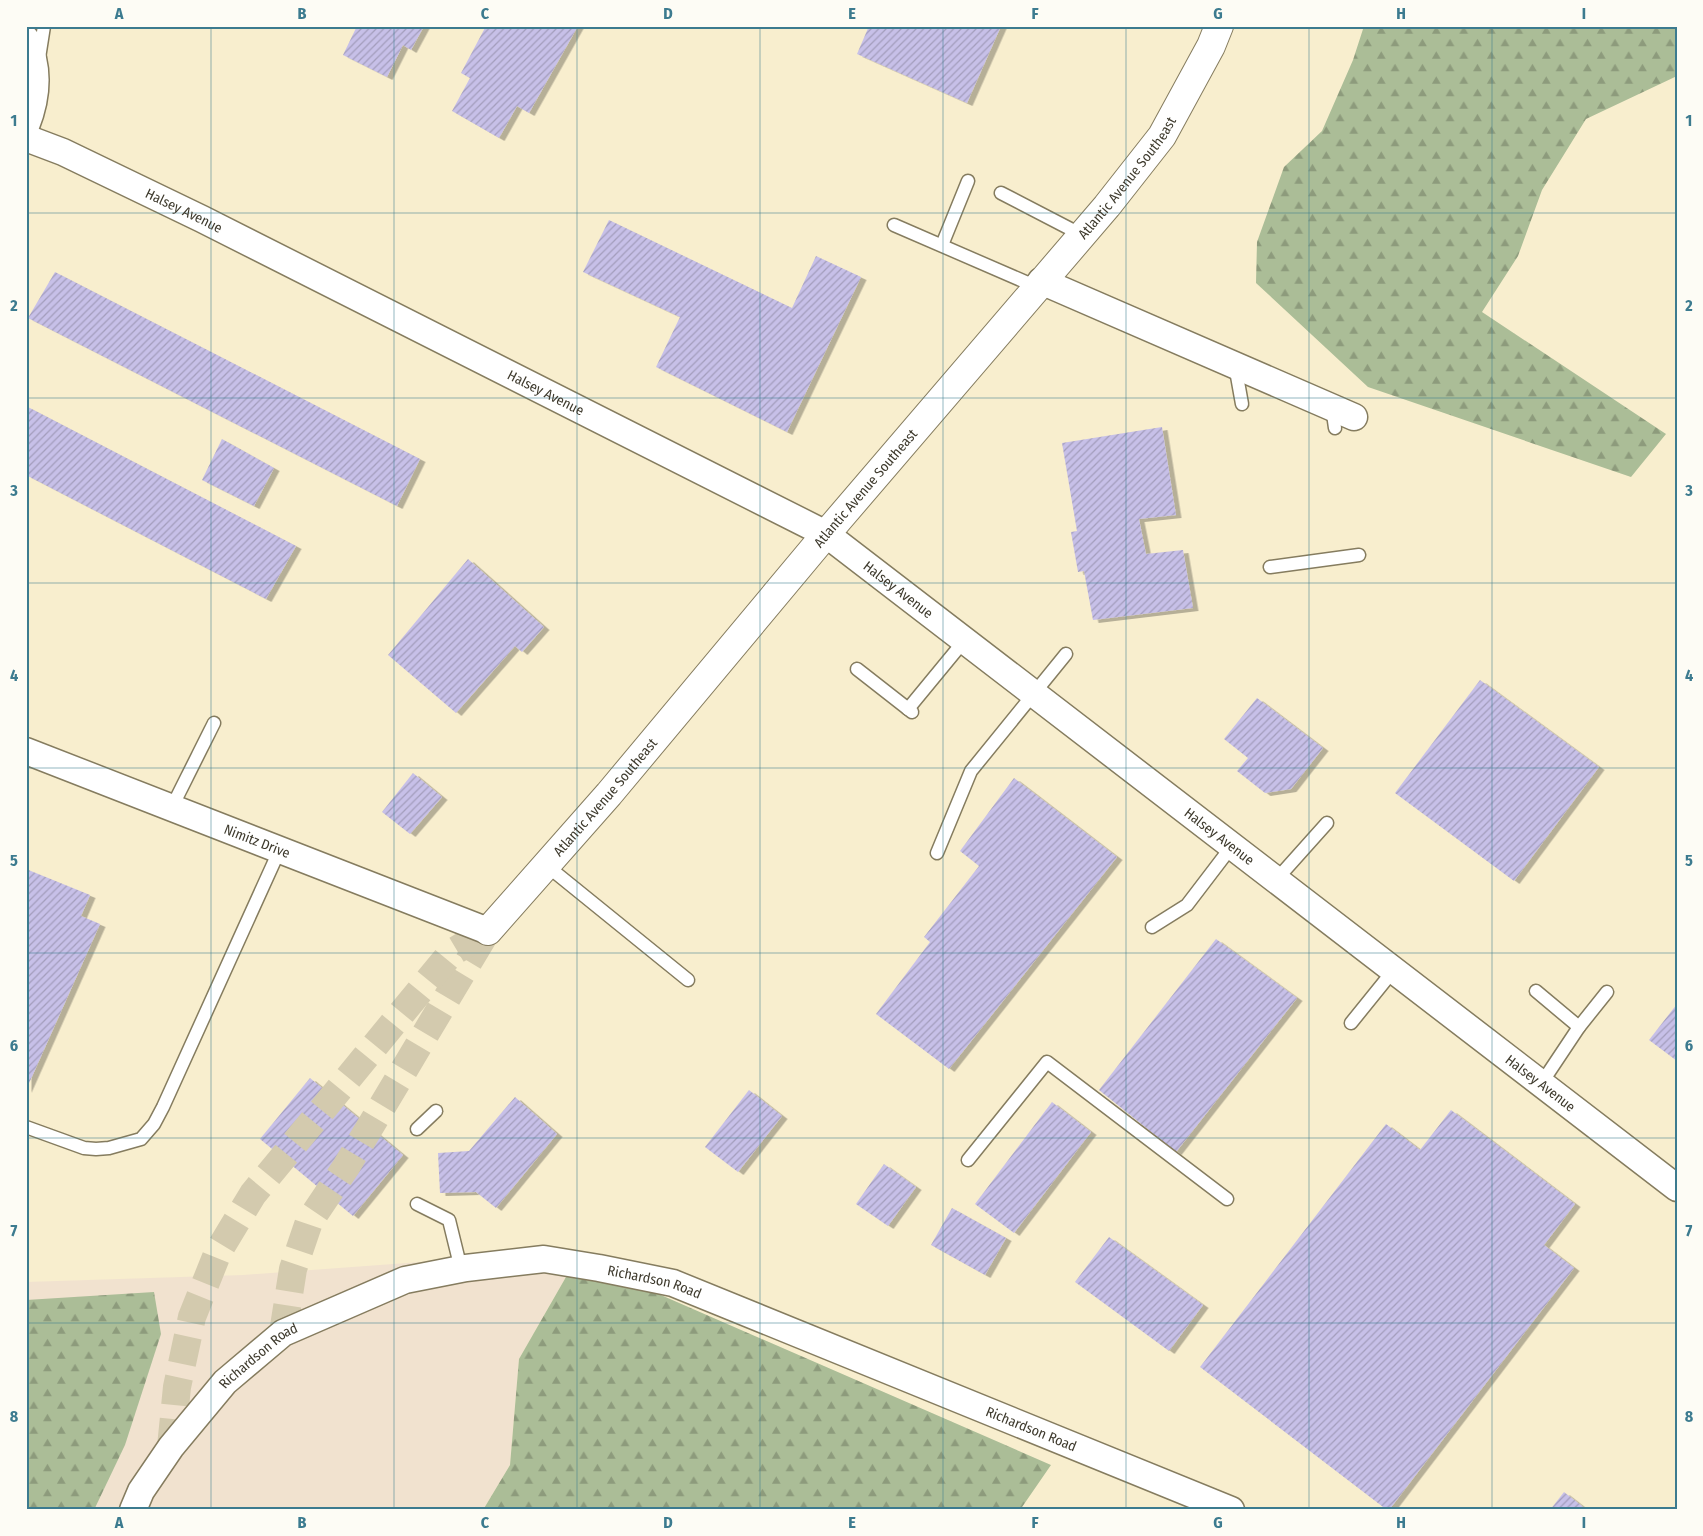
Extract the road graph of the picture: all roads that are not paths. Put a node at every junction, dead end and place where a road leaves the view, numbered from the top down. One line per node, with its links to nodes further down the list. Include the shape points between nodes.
1 (44, 26): 4 (lane)
2 (1219, 26): 10 (street, Atlantic Avenue Southeast, via 1162,136)
3 (26, 39): 4 (street)
4 (36, 73): 5 (street, via 34,106)
5 (26, 126)
6 (26, 138): 16 (street, Halsey Avenue, via 63,152 202,219)
7 (968, 180): 11 (lane)
8 (1001, 193): 10 (lane)
9 (894, 225): 11 (lane)
10 (1082, 235): 12 (street, Atlantic Avenue Southeast)
11 (942, 245): 12 (lane)
12 (1039, 284): 13 (street); 16 (street, Atlantic Avenue Southeast)
13 (1235, 365): 14 (lane); 15 (street)
14 (1242, 404)
15 (1340, 417)
16 (826, 534): 19 (street, Halsey Avenue); 30 (street, Atlantic Avenue Southeast, via 609,794)
17 (1359, 555): 18 (lane)
18 (1270, 567)
19 (964, 640): 21 (lane, via 910,711); 22 (street, Halsey Avenue)
20 (1066, 654): 22 (lane)
21 (857, 669)
22 (1034, 694): 27 (street, Halsey Avenue); 29 (lane, via 971,770)
23 (214, 723): 25 (lane)
24 (26, 751): 25 (street, Nimitz Drive)
25 (172, 807): 28 (street, Nimitz Drive)
26 (1327, 823): 31 (lane)
27 (1232, 846): 31 (street, Halsey Avenue); 32 (lane, via 1187,905)
28 (280, 849): 33 (street, Nimitz Drive); 42 (lane, via 163,1107 141,1139 125,1145 84,1148)
29 (936, 853)
30 (546, 864): 33 (street, Atlantic Avenue Southeast); 35 (lane)
31 (1276, 880): 34 (street, Halsey Avenue)
32 (1152, 927)
33 (488, 931)
34 (1393, 971): 38 (lane); 40 (street, Halsey Avenue)
35 (688, 980)
36 (1536, 990): 39 (lane)
37 (1607, 992): 39 (lane)
38 (1350, 1023)
39 (1579, 1027): 40 (lane)
40 (1541, 1084): 45 (street, Halsey Avenue)
41 (436, 1111): 43 (lane)
42 (26, 1127)
43 (417, 1129)
44 (968, 1160): 46 (lane, via 1047,1062)
45 (1677, 1188)
46 (1227, 1199)
47 (417, 1204): 48 (lane, via 450,1220)
48 (461, 1269): 49 (street, Richardson Road, via 405,1280 283,1333 224,1382 171,1447 141,1491); 50 (street, Richardson Road, via 544,1259 673,1283)
49 (133, 1510)
50 (1231, 1510)

